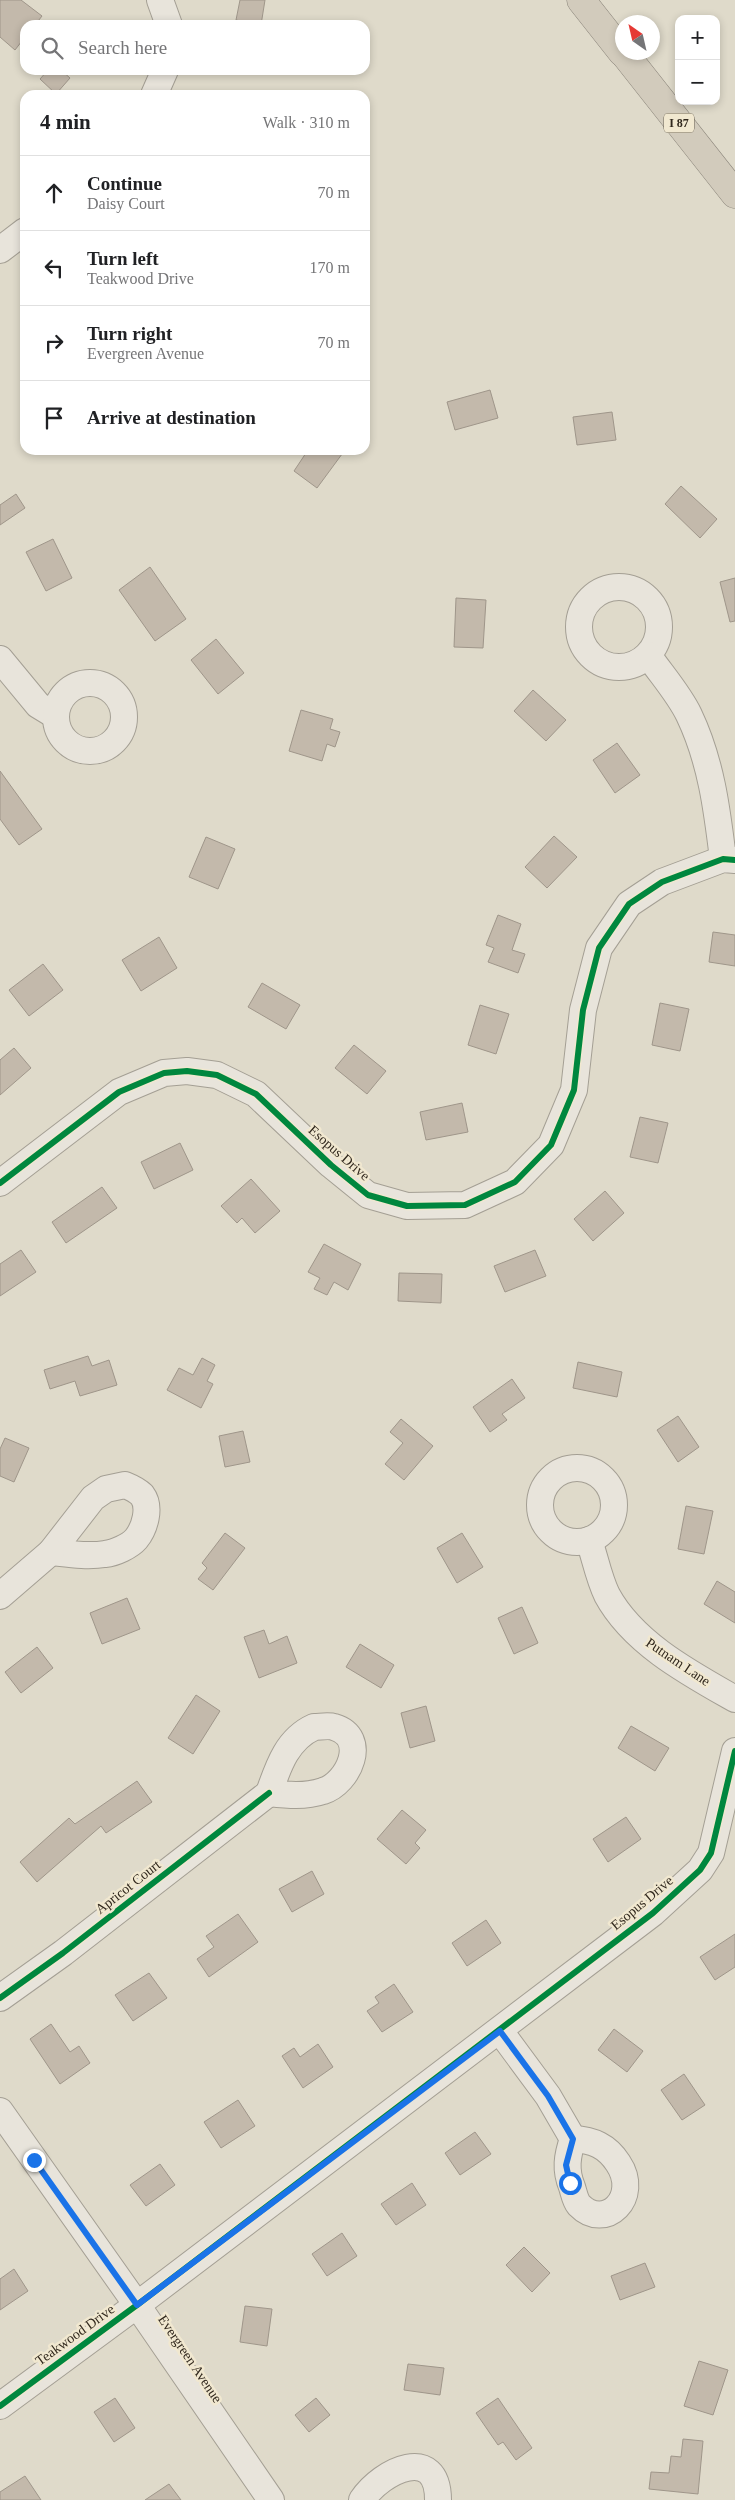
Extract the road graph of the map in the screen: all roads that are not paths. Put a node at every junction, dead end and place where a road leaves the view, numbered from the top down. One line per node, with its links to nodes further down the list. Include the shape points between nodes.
1 (160, 0): 3 (street)
2 (581, 0): 4 (highway, I 87)
3 (167, 20)
4 (615, 42)
5 (629, 60): 8 (highway, I 87)
6 (162, 75): 7 (street)
7 (156, 90)
8 (735, 194)
9 (20, 235): 10 (street)
10 (0, 250)
11 (648, 655): 14 (street, via 688,713 704,751)
12 (0, 659): 13 (street, via 38,705)
13 (56, 716)
14 (729, 860): 15 (street, Esopus Drive, via 662,882 629,904 599,948 583,1010 574,1090 551,1145 515,1182 465,1205 407,1206 368,1195 256,1094 217,1075 188,1071 164,1073 119,1092)
15 (0, 1183)
16 (589, 1540): 19 (street, Putnam Lane, via 606,1594 618,1612 645,1641)
17 (51, 1552): 18 (street)
18 (0, 1596)
19 (735, 1699)
20 (735, 1751): 23 (street, Esopus Drive, via 711,1853 700,1870 652,1913)
21 (269, 1793): 22 (street, Apricot Court)
22 (0, 1998)
23 (500, 2031): 25 (street, via 548,2096); 26 (street, Teakwood Drive)
24 (0, 2111): 26 (street, Evergreen Avenue)
25 (573, 2139)
26 (137, 2305): 27 (street, Teakwood Drive); 28 (street, Evergreen Avenue)
27 (0, 2406)
28 (271, 2500)
29 (362, 2500): 30 (street, via 385,2475 411,2467 422,2468 434,2479)
30 (438, 2500)

